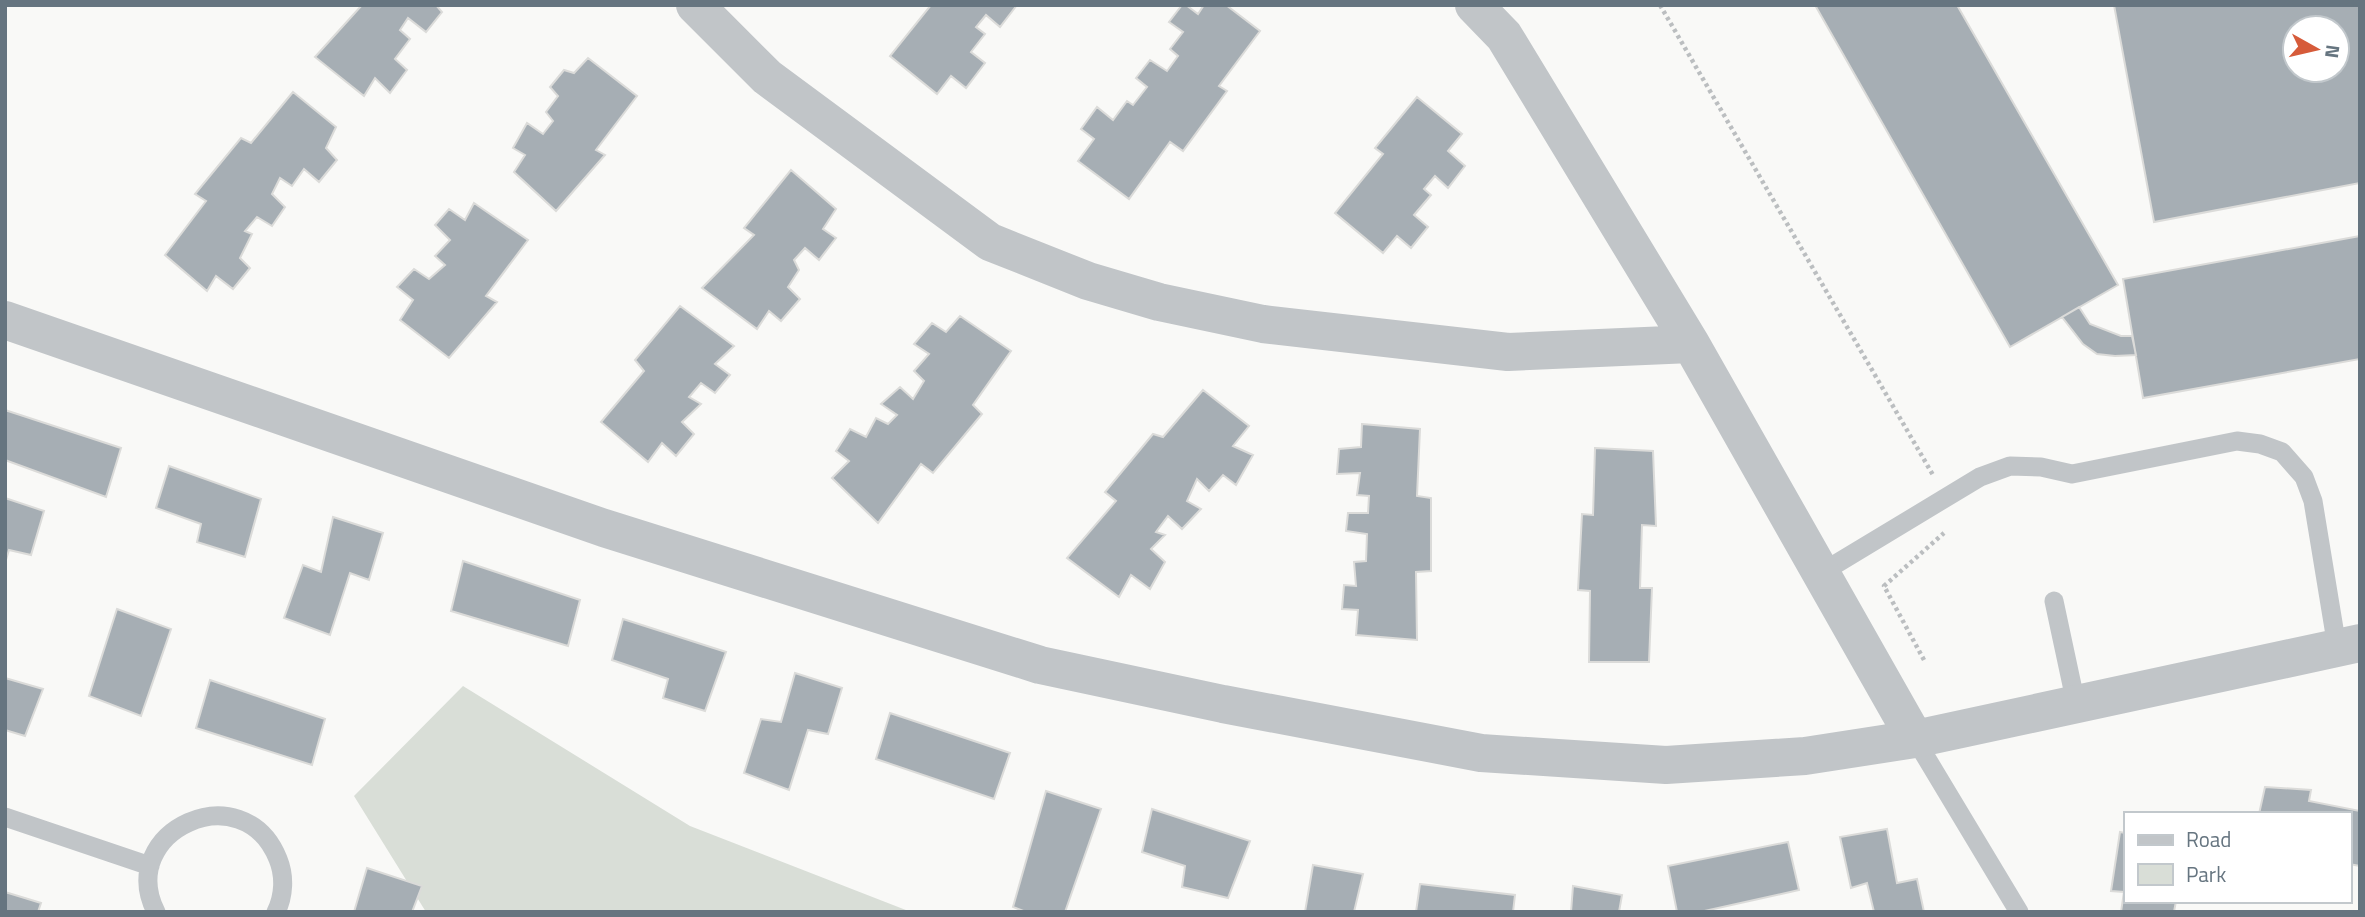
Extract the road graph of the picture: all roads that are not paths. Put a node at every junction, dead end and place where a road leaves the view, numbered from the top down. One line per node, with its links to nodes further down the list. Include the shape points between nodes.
1 (695, 5): 4 (street, via 767,77 990,242 1088,281 1263,324 1507,352)
2 (1474, 5): 4 (street, via 1504,36)
3 (5, 320): 9 (street, via 604,528 1040,665 1481,753 1666,765 1805,756)
4 (1690, 344): 5 (street)
5 (1821, 573): 7 (lane, via 1980,477 2010,466 2072,474 2237,441 2260,444 2282,453 2304,477); 9 (street)
6 (2054, 601): 8 (lane)
7 (2348, 645): 8 (street)
8 (2076, 704): 9 (street)
9 (1915, 738): 14 (lane)
10 (5, 817): 11 (lane)
11 (150, 866): 12 (lane, via 149,898); 13 (lane, via 172,832 198,818 233,818 259,831 273,847 283,871)
12 (156, 912)
13 (276, 912)
14 (2019, 912)

